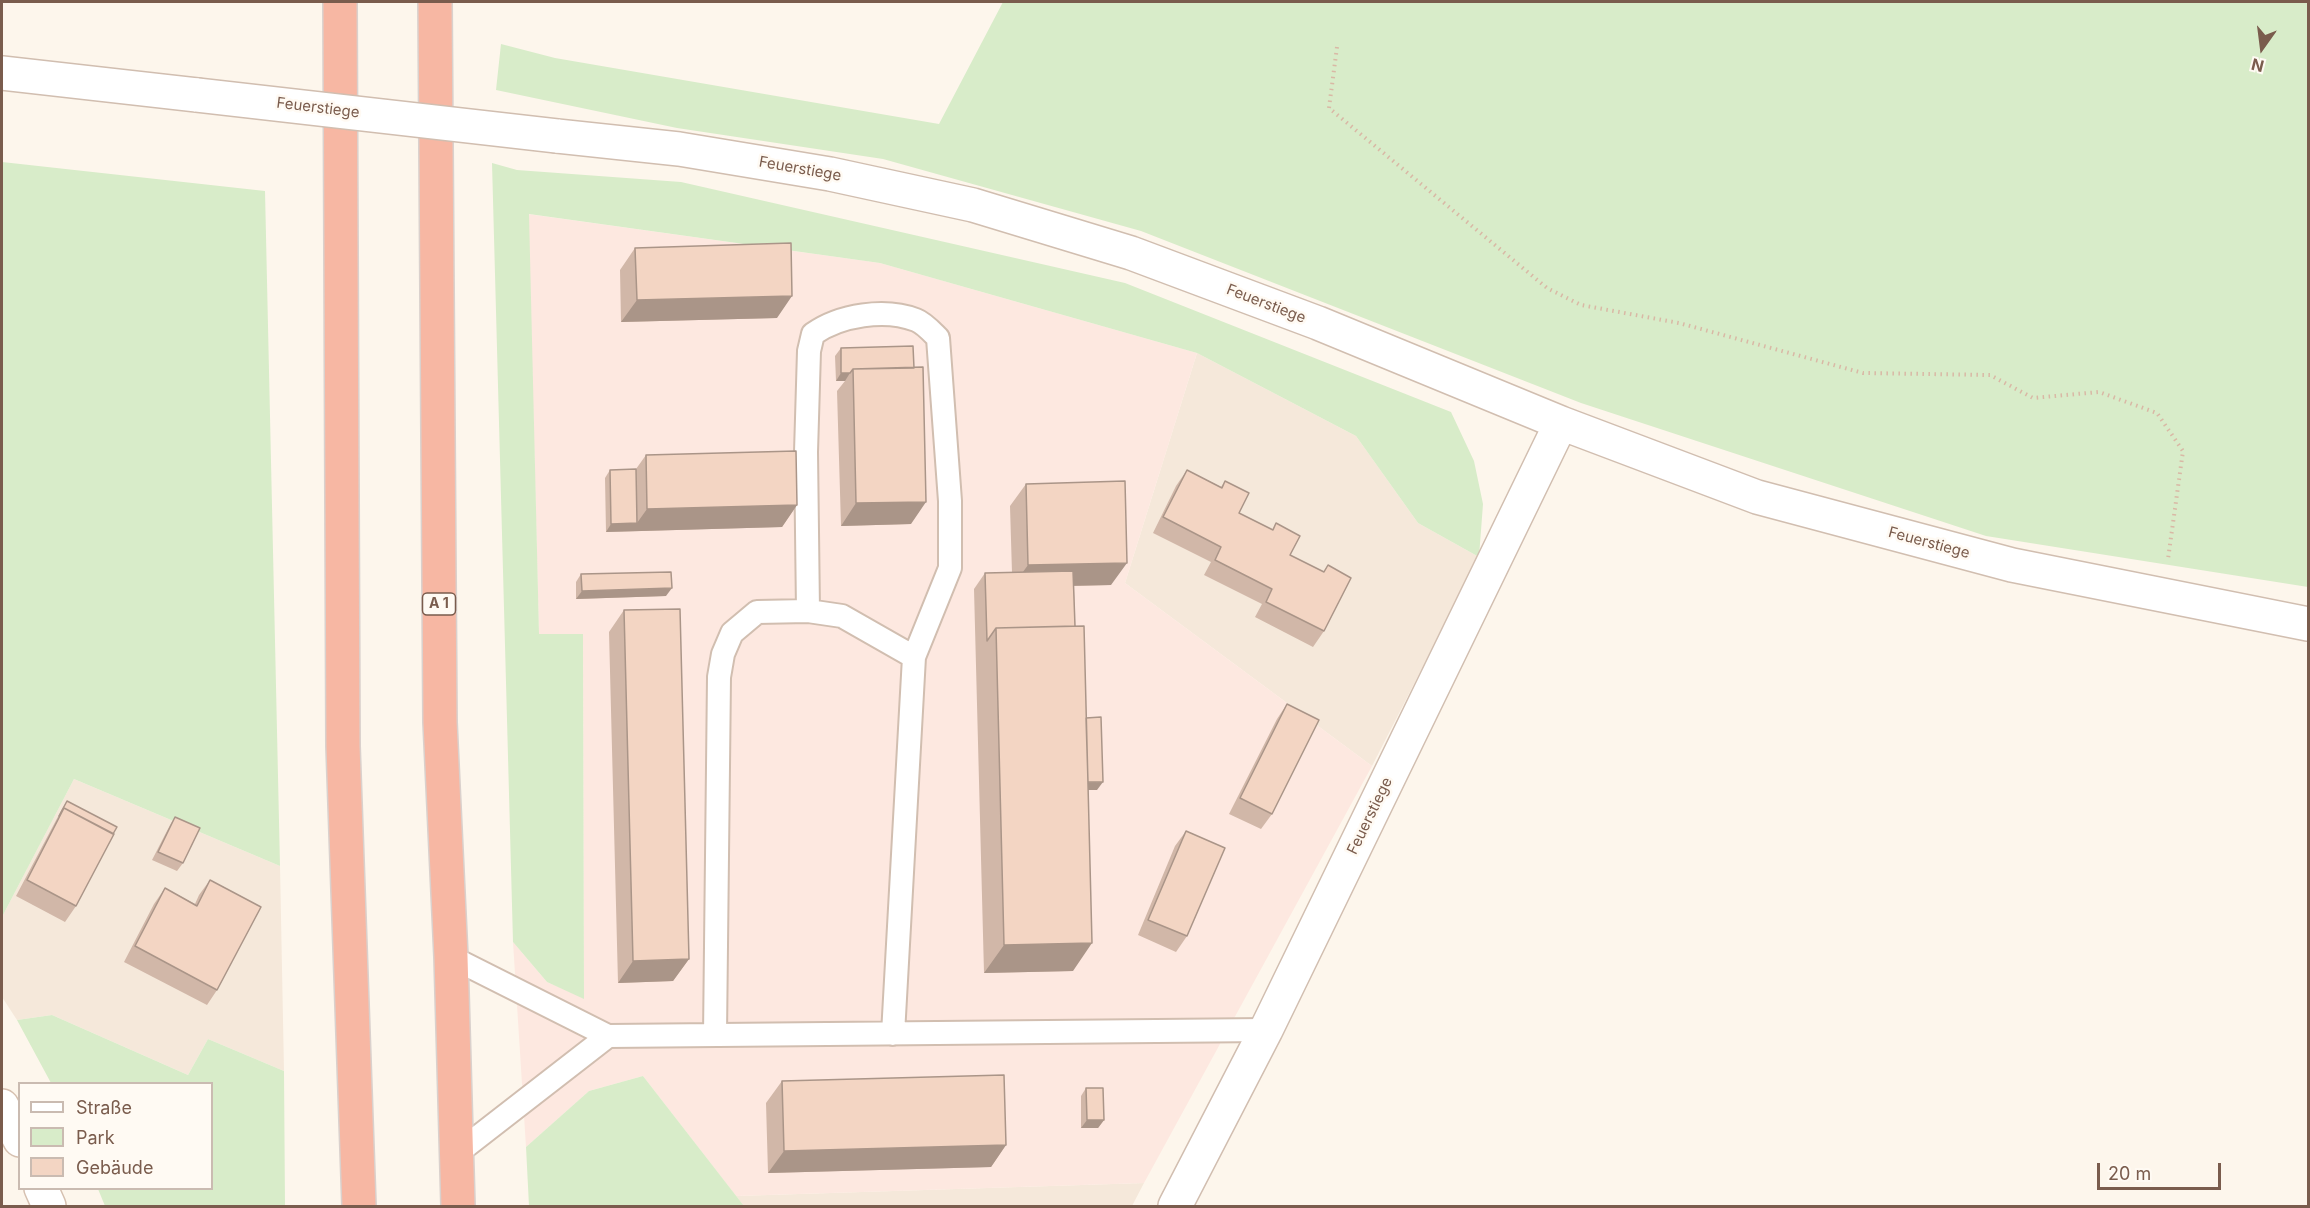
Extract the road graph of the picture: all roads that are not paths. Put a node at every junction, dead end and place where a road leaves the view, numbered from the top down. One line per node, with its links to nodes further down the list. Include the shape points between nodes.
1 (340, 2): 18 (highway, via 343,746)
2 (435, 2): 8 (highway, A 1, via 440,722)
3 (2, 72): 4 (street, Feuerstiege, bridge, via 679,149 807,170 973,205 1131,253 1318,323)
4 (1561, 423): 6 (street, Feuerstiege, via 1757,497 2012,566); 9 (street, Feuerstiege)
5 (808, 611): 7 (lane, via 842,616); 7 (lane, via 806,452 808,351 813,334 831,322 890,314 919,321 938,338 950,501 950,568); 11 (lane, via 757,612 732,633 723,654 719,677)
6 (2308, 624)
7 (914, 657): 10 (lane)
8 (451, 957): 12 (lane); 15 (highway, A 1)
9 (1266, 1030): 10 (lane); 20 (street, Feuerstiege)
10 (893, 1034): 11 (lane)
11 (715, 1035): 12 (lane)
12 (608, 1036): 15 (lane)
13 (2, 1106): 14 (street)
14 (18, 1136)
15 (456, 1154): 19 (highway, A 1)
16 (42, 1190): 17 (street)
17 (49, 1206)
18 (359, 1206)
19 (458, 1206)
20 (1175, 1206)

